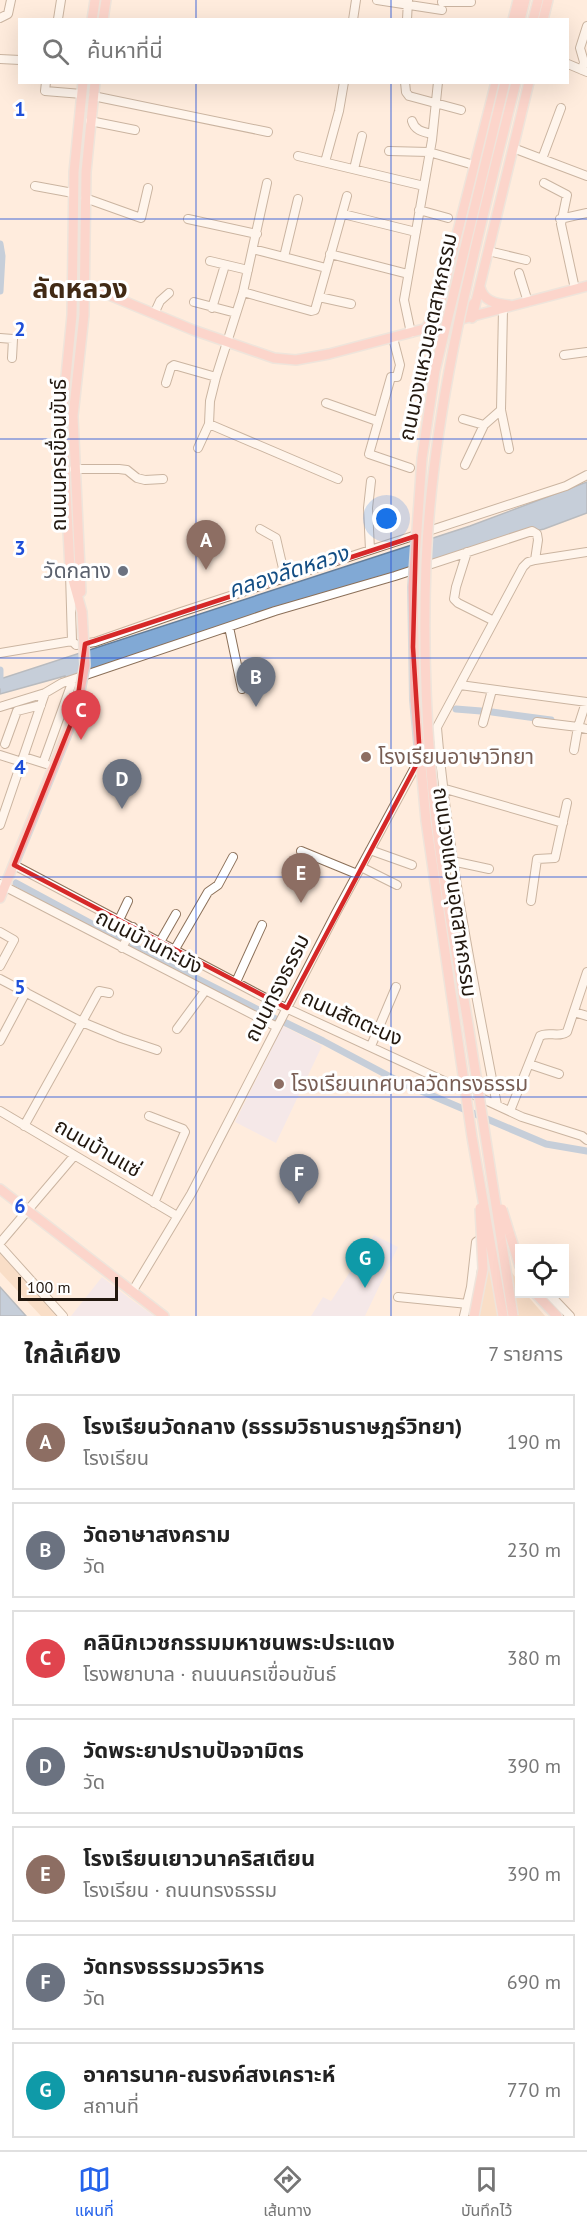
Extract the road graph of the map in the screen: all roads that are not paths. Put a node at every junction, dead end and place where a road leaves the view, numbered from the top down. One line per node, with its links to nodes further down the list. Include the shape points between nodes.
1 (11, 0): 14 (street, via 8,14)
2 (62, 0): 15 (street)
3 (95, 0): 16 (main road)
4 (106, 0): 17 (main road)
5 (356, 0): 18 (street)
6 (377, 0): 12 (street)
7 (518, 0): 20 (main road)
8 (525, 0): 21 (main road)
9 (538, 0): 22 (main road)
10 (548, 0): 23 (main road)
11 (471, 2): 13 (street)
12 (405, 3): 13 (street); 19 (street)
13 (442, 4)
14 (0, 18)
15 (58, 18)
16 (92, 18)
17 (103, 18)
18 (353, 18)
19 (407, 18)
20 (514, 18)
21 (520, 18)
22 (534, 18)
23 (544, 18)
24 (587, 26): 28 (street, via 580,48)
25 (0, 59): 26 (street)
26 (18, 60)
27 (569, 65): 28 (street)
28 (584, 71)
29 (46, 84): 39 (street, via 45,91)
30 (83, 84): 39 (main road, ถนนนครเขื่อนขันธ์)
31 (95, 84): 40 (main road, ถนนนครเขื่อนขันธ์)
32 (344, 84): 55 (street)
33 (405, 84): 41 (street, via 410,96)
34 (438, 84): 41 (street)
35 (495, 84): 56 (main road, ถนนวงแหวนอุตสาหกรรม)
36 (505, 84): 214 (main road, ถนนวงแหวนอุตสาหกรรม, bridge, via 435,371 422,458 413,586 422,786)
37 (516, 84): 213 (main road, ถนนวงแหวนอุตสาหกรรม, bridge, via 454,340 438,437 426,561 430,764)
38 (529, 84): 50 (main road, ถนนวงแหวนอุตสาหกรรม)
39 (82, 94): 64 (main road, ถนนนครเขื่อนขันธ์)
40 (93, 96): 44 (main road, ถนนนครเขื่อนขันธ์); 47 (street)
41 (436, 104): 43 (street); 48 (street)
42 (561, 108): 54 (street)
43 (461, 110)
44 (90, 121): 46 (street); 66 (main road, ถนนนครเขื่อนขันธ์)
45 (412, 122): 48 (street, via 418,130)
46 (135, 130)
47 (268, 132)
48 (432, 134): 52 (street)
49 (362, 136): 57 (street)
50 (513, 148): 54 (street); 79 (main road, ถนนวงแหวนอุตสาหกรรม)
51 (389, 151): 52 (street)
52 (429, 152): 56 (street); 62 (street)
53 (298, 156): 55 (street)
54 (542, 159): 58 (street)
55 (325, 162): 57 (street)
56 (474, 165): 87 (main road, ถนนวงแหวนอุตสาหกรรม)
57 (354, 169): 62 (street)
58 (587, 176)
59 (267, 183): 75 (street)
60 (544, 183): 73 (street, via 567,195)
61 (35, 186): 64 (street)
62 (424, 186): 68 (street)
63 (148, 188): 66 (street, via 141,218)
64 (73, 193): 76 (main road, ถนนนครเขื่อนขันธ์)
65 (347, 196): 70 (street)
66 (85, 198): 77 (main road, ถนนนครเขื่อนขันธ์)
67 (298, 199): 81 (street)
68 (419, 210): 71 (street); 74 (street)
69 (587, 213): 73 (street)
70 (343, 214): 74 (street); 80 (street)
71 (448, 218)
72 (188, 219): 75 (street)
73 (560, 219): 94 (street)
74 (416, 232): 89 (street)
75 (257, 234): 78 (street)
76 (72, 237): 77 (main road); 90 (main road, ถนนนครเขื่อนขันธ์)
77 (85, 237): 91 (main road, ถนนนครเขื่อนขันธ์)
78 (253, 249): 81 (street); 86 (street)
79 (488, 251): 82 (street); 92 (main road, ถนนวงแหวนอุตสาหกรรม)
80 (330, 254): 85 (street); 89 (street)
81 (284, 257): 85 (street)
82 (526, 260)
83 (210, 261): 84 (street)
84 (225, 264): 86 (street); 103 (street)
85 (326, 268): 97 (street)
86 (248, 270): 95 (street)
87 (447, 272): 98 (main road, via 441,298 446,311 458,314); 108 (main road, ถนนวงแหวนอุตสาหกรรม, via 438,309)
88 (519, 273): 100 (street)
89 (408, 274): 109 (street, via 404,300)
90 (73, 284): 91 (main road); 138 (main road, ถนนนครเขื่อนขันธ์, via 62,417)
91 (85, 285): 106 (main road); 128 (main road, ถนนนครเขื่อนขันธ์, via 75,392)
92 (480, 285): 98 (main road, ถนนวงแหวนอุตสาหกรรม); 102 (main road, via 481,292 492,302)
93 (587, 286): 94 (main road)
94 (575, 289): 100 (main road)
95 (243, 292): 97 (street, via 314,311); 105 (street)
96 (169, 293): 106 (street)
97 (319, 297): 101 (street)
98 (476, 300): 107 (main road, ถนนวงแหวนอุตสาหกรรม)
99 (194, 302): 103 (street)
100 (528, 302): 102 (main road)
101 (351, 304)
102 (514, 306): 104 (main road)
103 (212, 308): 105 (street)
104 (502, 309): 107 (main road); 119 (street)
105 (236, 313): 112 (street)
106 (154, 314): 112 (main road)
107 (472, 318): 108 (main road)
108 (426, 328): 109 (main road)
109 (411, 333): 111 (main road)
110 (0, 338): 115 (street, via 13,339)
111 (393, 338): 112 (main road, via 296,360 274,358); 121 (street, via 400,366 397,377 391,377)
112 (226, 342): 116 (street)
113 (587, 352): 114 (street)
114 (564, 355)
115 (12, 358)
116 (216, 377): 117 (street, via 174,365); 122 (street)
117 (166, 383)
118 (326, 403): 121 (street)
119 (501, 410): 123 (street); 125 (street)
120 (463, 419): 123 (street)
121 (377, 421): 127 (street, via 369,454)
122 (208, 424): 124 (street); 131 (street)
123 (484, 425): 126 (street)
124 (198, 448)
125 (509, 449)
126 (465, 465)
127 (410, 468)
128 (74, 469): 130 (street, via 119,469 145,480); 140 (main road, ถนนนครเขื่อนขันธ์)
129 (587, 475): 134 (street, via 566,486)
130 (163, 478)
131 (338, 479)
132 (371, 481): 134 (street)
133 (260, 529): 139 (street, via 276,538)
134 (370, 550): 139 (street)
135 (467, 552): 137 (street, via 532,531 538,540); 141 (street, via 454,598); 142 (street)
136 (587, 552): 137 (street)
137 (535, 560): 141 (street, ถนนทรงธรรม, via 523,567)
138 (70, 569): 140 (main road, ถนนนครเขื่อนขันธ์); 143 (street)
139 (285, 577): 143 (street, via 95,642 76,645)
140 (82, 612): 163 (main road, ถนนนครเขื่อนขันธ์, bridge, via 85,665 76,711)
141 (494, 621): 146 (street, ถนนทรงธรรม)
142 (229, 627): 145 (street); 147 (street)
143 (72, 641): 144 (street)
144 (4, 653)
145 (73, 680): 149 (street); 162 (street)
146 (460, 685): 148 (street); 155 (street, ถนนทรงธรรม)
147 (242, 688)
148 (492, 690): 150 (street); 154 (street)
149 (45, 693): 151 (street); 152 (street)
150 (587, 702): 156 (street)
151 (41, 705): 158 (street, via 17,711); 161 (street)
152 (0, 707)
153 (537, 722): 156 (street)
154 (483, 723)
155 (437, 727): 164 (street); 168 (street, ถนนทรงธรรม)
156 (578, 727): 157 (street); 159 (street)
157 (587, 729)
158 (5, 744)
159 (574, 750)
160 (0, 755): 161 (street)
161 (23, 760): 162 (street); 167 (street)
162 (43, 763): 163 (street)
163 (54, 767): 172 (main road, ถนนนครเขื่อนขันธ์)
164 (442, 788): 166 (street); 171 (street)
165 (567, 803): 166 (street)
166 (562, 823): 180 (street, via 554,859 537,859)
167 (0, 825)
168 (370, 850): 173 (street); 175 (street, ถนนทรงธรรม)
169 (301, 851): 175 (street)
170 (233, 857): 188 (street)
171 (452, 861): 174 (street); 208 (street)
172 (14, 865): 176 (main road, ถนนนครเขื่อนขันธ์); 182 (street, ถนนสัตตะนง)
173 (412, 865)
174 (489, 869)
175 (359, 871): 177 (street); 197 (street, ถนนทรงธรรม)
176 (2, 885): 178 (main road, ถนนนครเขื่อนขันธ์); 187 (street, ถนนบ้านทะมัง)
177 (397, 885)
178 (0, 897)
179 (128, 901): 182 (street)
180 (531, 901)
181 (176, 914): 186 (street)
182 (119, 920): 184 (street, ถนนสัตตะนง)
183 (262, 925): 192 (street)
184 (133, 927): 186 (street, ถนนสัตตะนง); 187 (street)
185 (0, 932): 189 (street, via 14,940)
186 (160, 942): 188 (street, ถนนสัตตะนง)
187 (123, 947): 194 (street, ถนนบ้านทะมัง)
188 (175, 949): 192 (street, ถนนสัตตะนง)
189 (0, 966)
190 (587, 972): 198 (street)
191 (0, 979): 195 (street)
192 (236, 982): 197 (street, ถนนสัตตะนง)
193 (396, 987): 204 (street)
194 (205, 991): 201 (street, ถนนบ้านทะมัง); 202 (street)
195 (26, 992): 200 (street); 203 (street)
196 (109, 993): 200 (street, via 99,991)
197 (287, 1008): 201 (street, ถนนทรงธรรม); 204 (street, ถนนสัตตะนง)
198 (574, 1012): 199 (street); 206 (street, via 565,1034 540,1036)
199 (587, 1016)
200 (82, 1022): 205 (street); 212 (street)
201 (277, 1027): 220 (street, ถนนทรงธรรม)
202 (177, 1029)
203 (0, 1041)
204 (371, 1046): 208 (street, ถนนสัตตะนง)
205 (157, 1050)
206 (529, 1064): 207 (street); 210 (street)
207 (559, 1074)
208 (497, 1105): 210 (street, ถนนสัตตะนง)
209 (0, 1111): 212 (street, ถนนบ้านแซ่)
210 (510, 1111): 215 (street, ถนนสัตตะนง)
211 (149, 1116): 218 (street, via 185,1132)
212 (24, 1126): 216 (street, ถนนบ้านแซ่)
213 (486, 1136): 223 (main road, bridge); 234 (main road, ถนนวงแหวนอุตสาหกรรม, bridge)
214 (472, 1137): 232 (main road, bridge, via 483,1248); 233 (main road, ถนนวงแหวนอุตสาหกรรม, bridge)
215 (587, 1140)
216 (74, 1156): 218 (street, ถนนบ้านแซ่); 219 (street)
217 (0, 1189): 219 (main road)
218 (154, 1203): 220 (street, ถนนบ้านแซ่)
219 (28, 1210): 222 (street); 224 (main road)
220 (177, 1216): 224 (street, ถนนทรงธรรม)
221 (517, 1244): 228 (street, via 510,1233 488,1234 476,1242)
222 (0, 1245): 229 (street)
223 (515, 1254)
224 (132, 1292): 230 (main road)
225 (398, 1297): 228 (street)
226 (540, 1298): 235 (main road)
227 (554, 1298): 236 (street)
228 (468, 1304): 231 (street)
229 (63, 1316)
230 (164, 1316)
231 (464, 1316)
232 (474, 1316)
233 (503, 1316)
234 (513, 1316)
235 (556, 1316)
236 (570, 1316)

